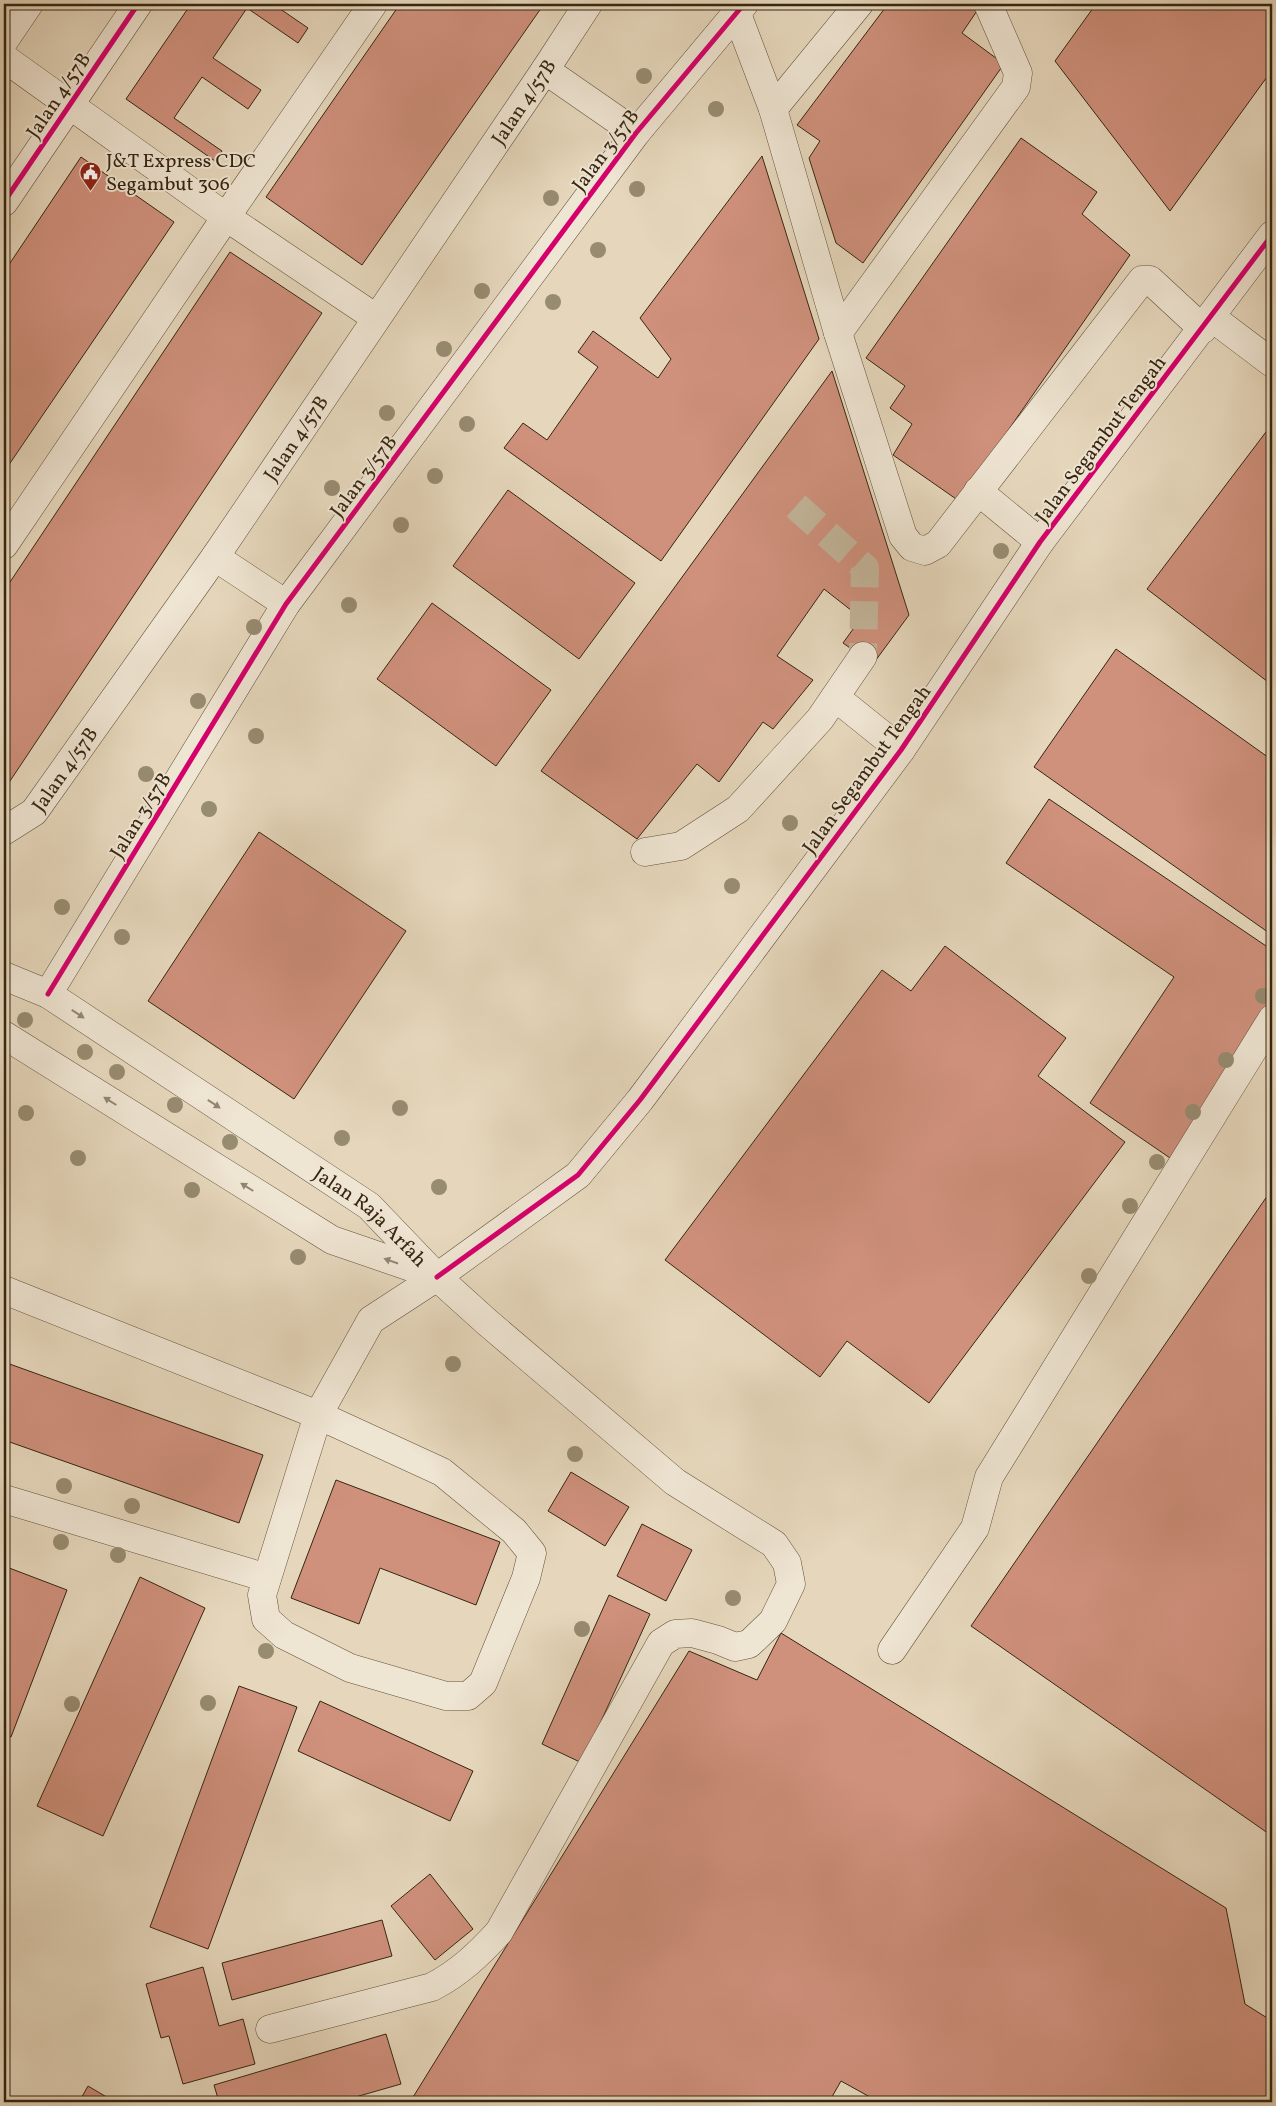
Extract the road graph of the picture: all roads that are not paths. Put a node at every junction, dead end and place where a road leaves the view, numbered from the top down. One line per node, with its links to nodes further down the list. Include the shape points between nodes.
1 (29, 4): 8 (street)
2 (138, 4): 11 (street, Jalan 4/57B)
3 (373, 4): 15 (street)
4 (588, 4): 10 (street, Jalan 4/57B)
5 (859, 4): 12 (street)
6 (988, 4): 19 (street, via 1018,73 1016,87)
7 (741, 9): 12 (street); 13 (street, Jalan 3/57B)
8 (4, 41)
9 (4, 58): 11 (street)
10 (545, 70): 13 (street); 17 (street, Jalan 4/57B)
11 (70, 104): 14 (street, Jalan 4/57B); 15 (street)
12 (774, 109): 19 (street)
13 (636, 133): 25 (street, Jalan 3/57B)
14 (4, 202)
15 (226, 217): 17 (street); 23 (street)
16 (1272, 235): 18 (street, Jalan Segambut Tengah)
17 (376, 318): 24 (street, Jalan 4/57B)
18 (1207, 323): 20 (street); 21 (street, via 1150,280 1142,280); 22 (street, Jalan Segambut Tengah)
19 (838, 332): 21 (street, via 903,536 912,547 925,551 938,544)
20 (1272, 363)
21 (978, 491): 22 (street)
22 (1040, 542): 28 (street, Jalan Segambut Tengah)
23 (4, 545)
24 (215, 557): 25 (street); 29 (street, Jalan 4/57B, via 34,812)
25 (286, 604): 32 (street, Jalan 3/57B)
26 (862, 656): 27 (street)
27 (835, 697): 28 (street); 30 (street, via 820,719 738,809 681,846)
28 (901, 750): 35 (street, Jalan Segambut Tengah, via 640,1100 578,1175)
29 (4, 830)
30 (645, 852)
31 (4, 976): 32 (street, Jalan Raja Arfah)
32 (48, 994): 35 (street, Jalan Raja Arfah, one-way to 35, via 369,1206)
33 (1272, 1019): 40 (street, via 989,1478 975,1528)
34 (4, 1035): 35 (street, Jalan Raja Arfah, one-way to 34, via 332,1240)
35 (437, 1277): 37 (street, Jalan Segambut Tengah, via 371,1320); 41 (street, via 675,1482 774,1544 787,1563 792,1584 773,1621 749,1644 735,1647 692,1634 675,1634 661,1643 499,1932 472,1961 432,1987)
36 (4, 1290): 37 (street)
37 (318, 1415): 39 (street, Jalan Segambut Tengah); 39 (street, Jalan Segambut Tengah, via 442,1472 514,1530 532,1553 526,1578 483,1683 468,1696 446,1696 350,1668 284,1636 266,1619 262,1595)
38 (4, 1499): 39 (street)
39 (267, 1578)
40 (892, 1650)
41 (270, 2029)

